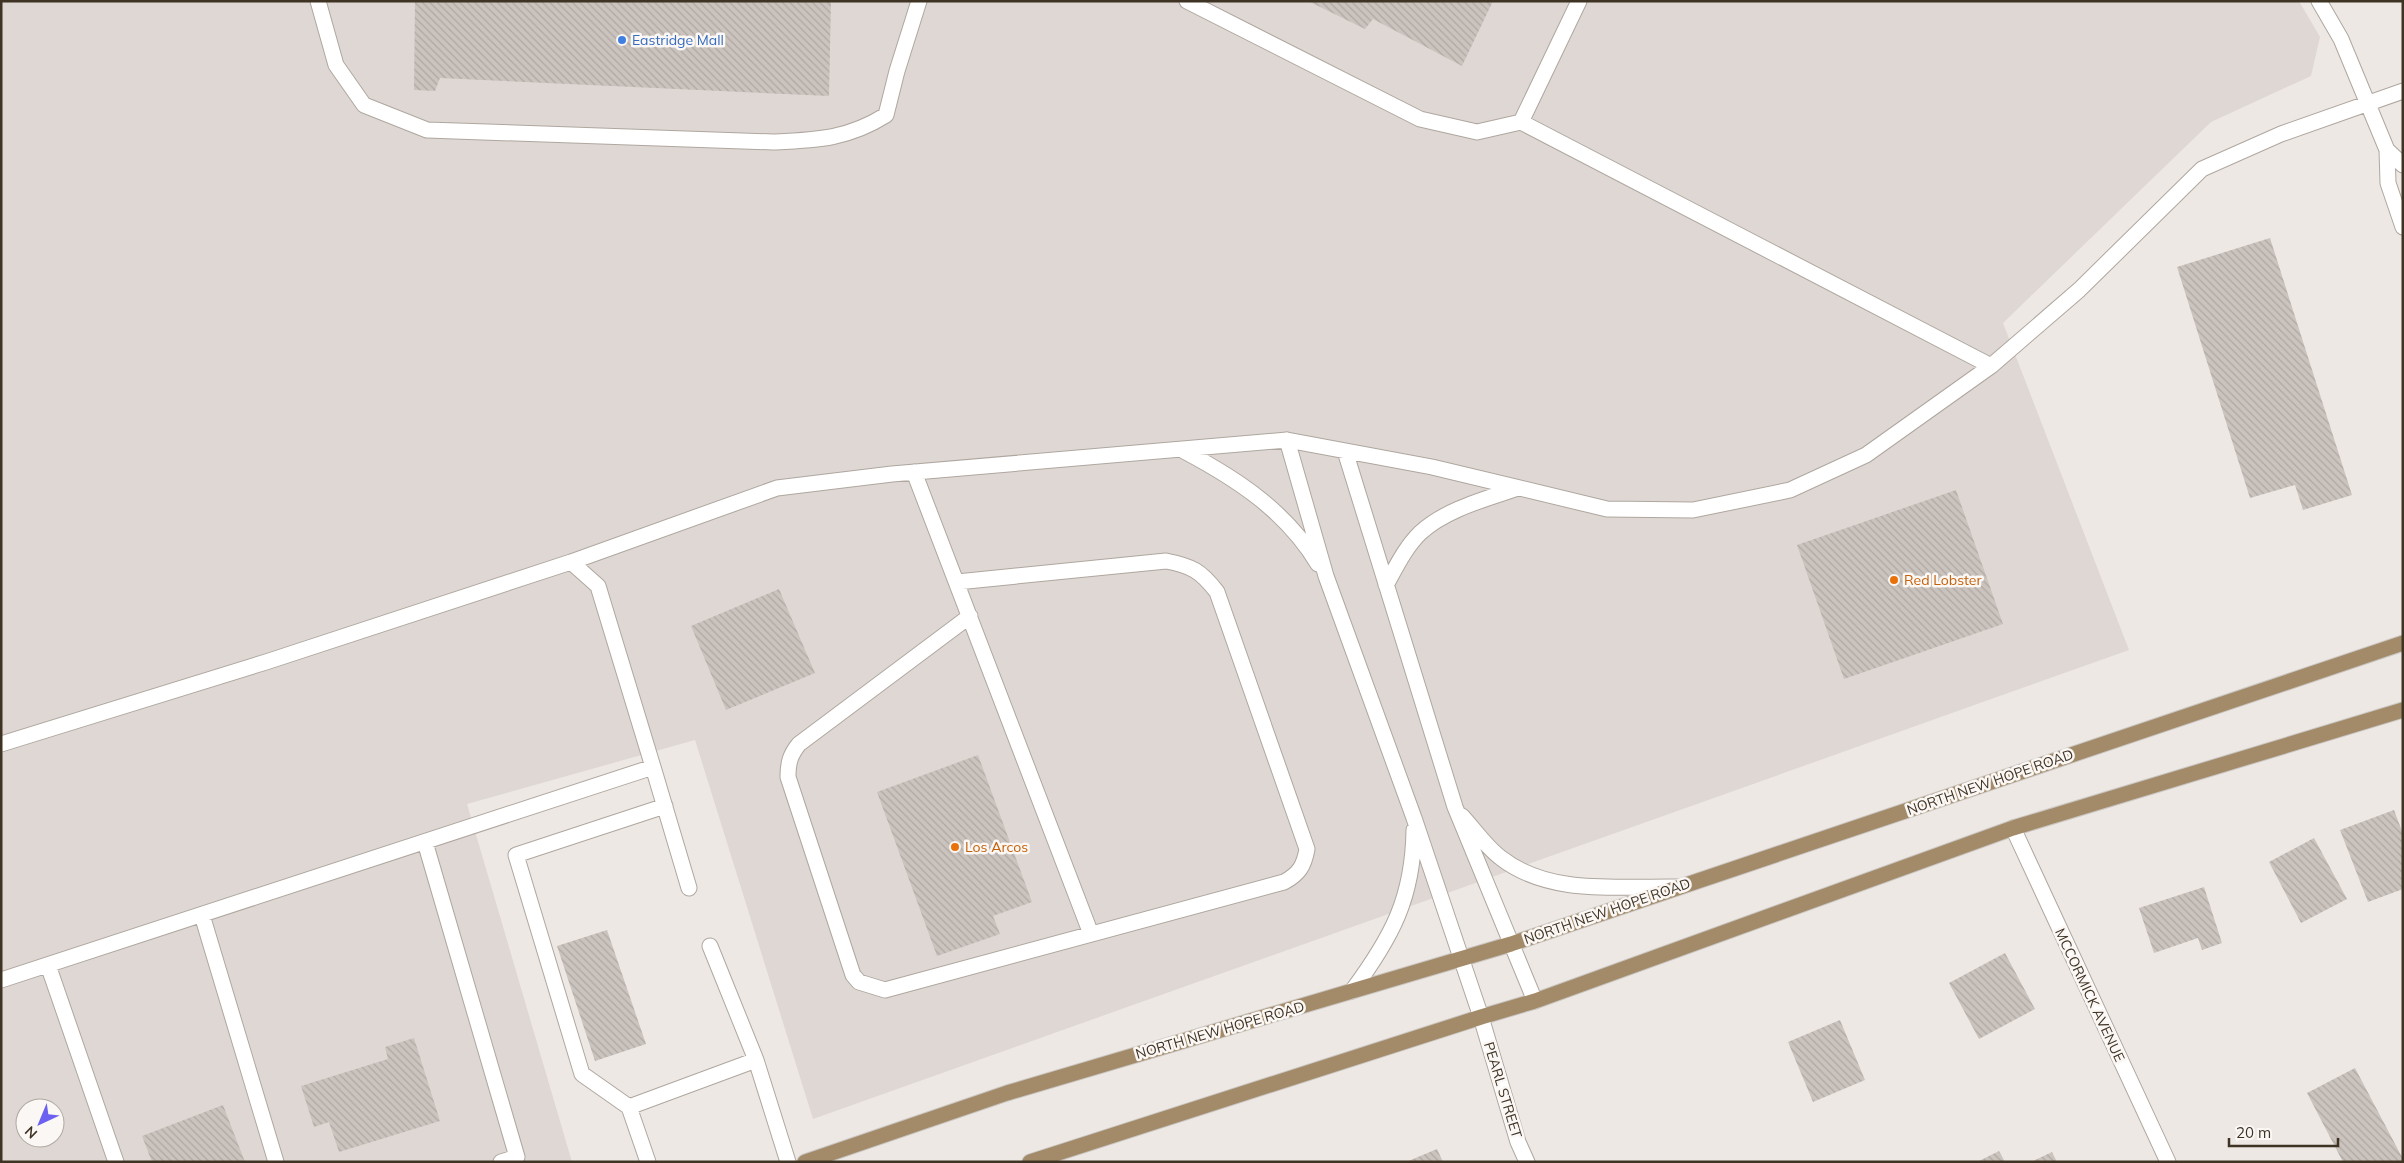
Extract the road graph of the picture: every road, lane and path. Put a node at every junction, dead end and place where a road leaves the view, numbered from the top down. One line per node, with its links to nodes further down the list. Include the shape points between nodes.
1 (318, 1): 2 (street, via 336,65 364,105 426,130 773,142 822,139 866,127 886,114 896,70)
2 (919, 1)
3 (1187, 1): 8 (street, via 1420,119 1477,132)
4 (1579, 1): 8 (street)
5 (2319, 1): 7 (street, via 2341,38)
6 (2403, 91): 7 (street)
7 (2367, 104): 9 (street); 12 (street, via 2281,134 2202,169 2079,290)
8 (1521, 122): 12 (street)
9 (2387, 150): 10 (street); 11 (street, via 2388,183)
10 (2403, 165)
11 (2403, 227)
12 (1991, 366): 17 (street, via 1866,455 1790,490 1693,510 1673,510 1607,509)
13 (1287, 440): 14 (street); 15 (street); 19 (street)
14 (1184, 450): 16 (street); 19 (street, via 1228,474 1260,498 1289,526)
15 (1345, 451): 17 (street, via 1432,467); 21 (street)
16 (914, 472): 18 (street, via 777,488); 20 (street)
17 (1518, 488): 21 (street, via 1438,520 1404,552)
18 (571, 562): 25 (street); 26 (street, via 598,586)
19 (1326, 576): 29 (street, PEARL STREET)
20 (957, 582): 22 (street); 35 (street, via 1166,561 1190,565 1206,578 1216,592 1307,849 1304,864 1298,875 1284,882)
21 (1386, 585): 28 (street)
22 (970, 616): 35 (street); 35 (street, via 791,754 788,777 854,975 859,982 885,990)
23 (2403, 643): 32 (main road, NORTH NEW HOPE ROAD)
24 (2403, 710): 30 (main road)
25 (1, 744)
26 (653, 767): 27 (street); 31 (street)
27 (665, 806): 33 (street); 45 (street, via 516,855 582,1074)
28 (1454, 807): 32 (street, via 1501,858 1534,877 1570,886); 36 (street)
29 (1414, 818): 38 (street, PEARL STREET); 41 (street, via 1414,858 1395,927)
30 (2013, 828): 42 (main road); 56 (street, MCCORMICK AVENUE)
31 (424, 842): 34 (street); 50 (street, via 517,1157)
32 (1678, 887): 36 (main road, NORTH NEW HOPE ROAD)
33 (689, 888)
34 (202, 915): 39 (street); 46 (street)
35 (1092, 934)
36 (1511, 944): 38 (main road, NORTH NEW HOPE ROAD); 42 (street)
37 (710, 946): 44 (street)
38 (1462, 959): 41 (main road, NORTH NEW HOPE ROAD); 43 (street, PEARL STREET)
39 (48, 965): 40 (street); 47 (street)
40 (1, 980)
41 (1352, 991): 53 (main road, NORTH NEW HOPE ROAD, via 1007,1093)
42 (1535, 1001): 43 (main road)
43 (1481, 1017): 54 (main road); 55 (street, PEARL STREET, via 1518,1142)
44 (756, 1060): 45 (street); 52 (street)
45 (629, 1106): 51 (street)
46 (271, 1142): 48 (street); 49 (street)
47 (116, 1162)
48 (276, 1162)
49 (286, 1162)
50 (501, 1162)
51 (648, 1162)
52 (788, 1162)
53 (805, 1162)
54 (1030, 1162)
55 (1527, 1162)
56 (2168, 1162)

